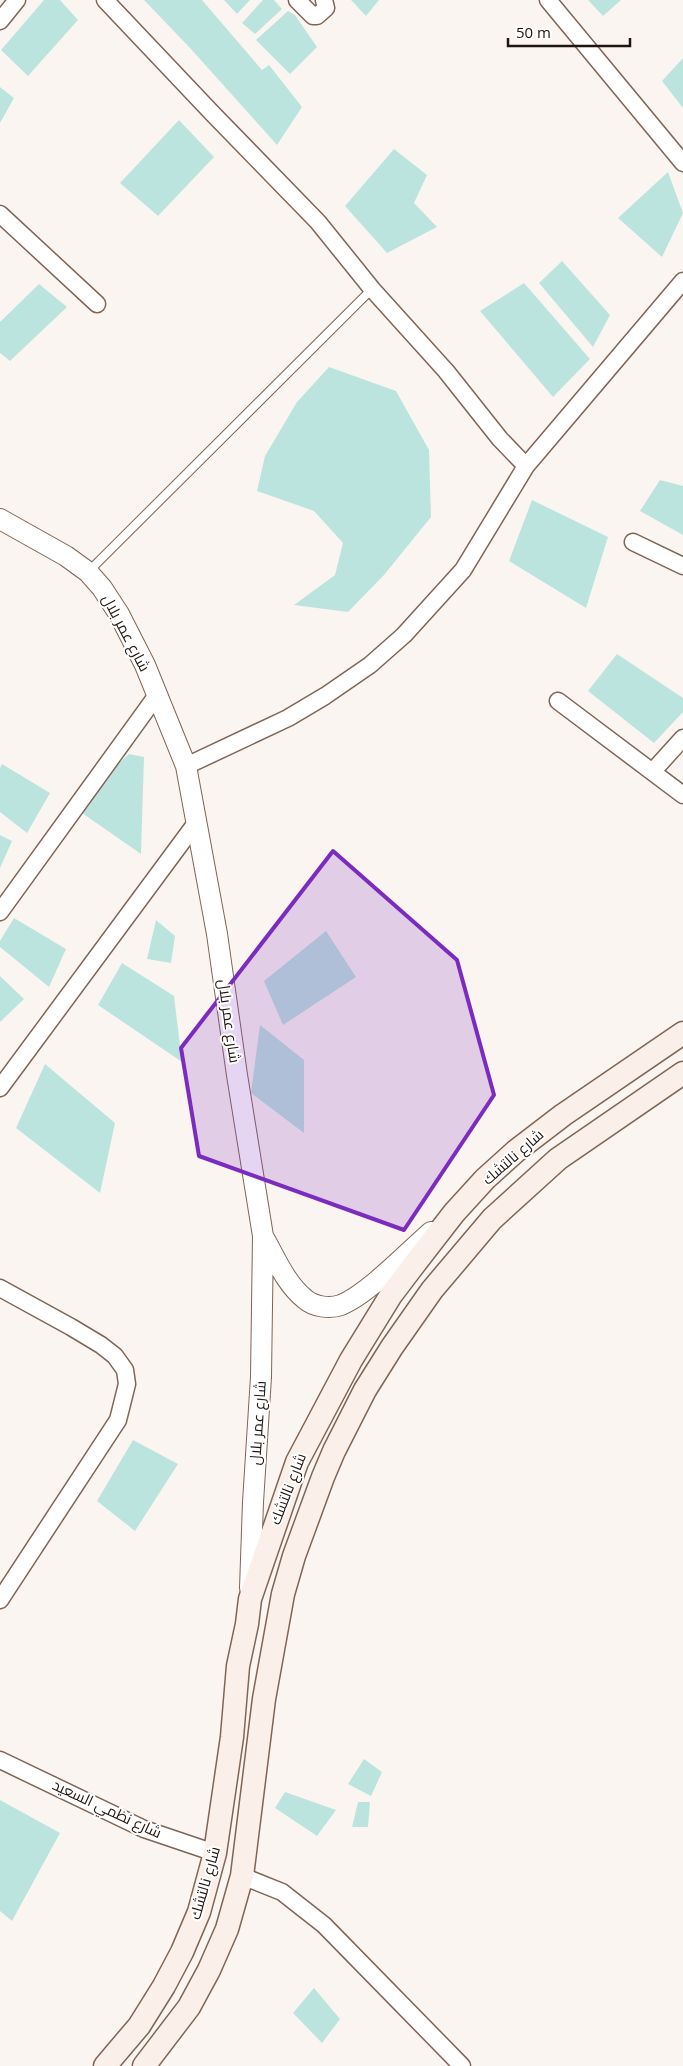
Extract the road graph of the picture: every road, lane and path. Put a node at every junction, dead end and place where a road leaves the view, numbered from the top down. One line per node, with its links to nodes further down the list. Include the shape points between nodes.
1 (17, 0): 6 (street)
2 (105, 0): 10 (street, via 318,222)
3 (297, 0): 4 (street, via 312,16 326,8)
4 (324, 0)
5 (548, 0): 7 (street)
6 (0, 21)
7 (683, 163)
8 (0, 214): 11 (street)
9 (683, 281): 12 (street)
10 (372, 289): 12 (street); 16 (lane)
11 (97, 304)
12 (526, 466): 20 (street, via 463,570 404,635 325,696 288,718)
13 (0, 519): 16 (street, شارع عمر بلال)
14 (633, 542): 15 (street)
15 (683, 566)
16 (88, 572): 17 (street, شارع عمر بلال, via 119,614)
17 (157, 695): 20 (street, شارع عمر بلال); 24 (street)
18 (558, 701): 21 (street)
19 (683, 738): 21 (street)
20 (186, 766): 23 (street, شارع عمر بلال)
21 (653, 771): 22 (street)
22 (683, 795)
23 (196, 823): 27 (street); 29 (street, شارع عمر بلال, via 217,934)
24 (0, 912)
25 (683, 1033): 28 (main road, شارع نالتشك, via 516,1151)
26 (680, 1080): 35 (main road, شارع نالتشك, via 558,1159 492,1219 432,1290 365,1390 323,1477 283,1594 264,1699)
27 (0, 1088)
28 (454, 1213): 29 (street, via 367,1289 341,1305 324,1308 305,1300 288,1279); 31 (main road, شارع نالتشك, via 391,1295 322,1412 297,1462)
29 (263, 1236): 31 (street, شارع عمر بلال, via 261,1377)
30 (0, 1288): 32 (street, via 101,1345 115,1356 128,1384 118,1420)
31 (250, 1599): 34 (main road, شارع نالتشك, via 238,1666 232,1737)
32 (0, 1600)
33 (0, 1760): 34 (street, شارع نظمي السعيد, via 144,1829)
34 (215, 1854): 36 (main road, شارع نالتشك, via 199,1912 182,1952 139,2026)
35 (242, 1876): 37 (main road, شارع نالتشك, via 227,1929 210,1970 189,2007); 38 (street, via 282,1892 324,1925)
36 (105, 2066)
37 (144, 2066)
38 (462, 2066)

